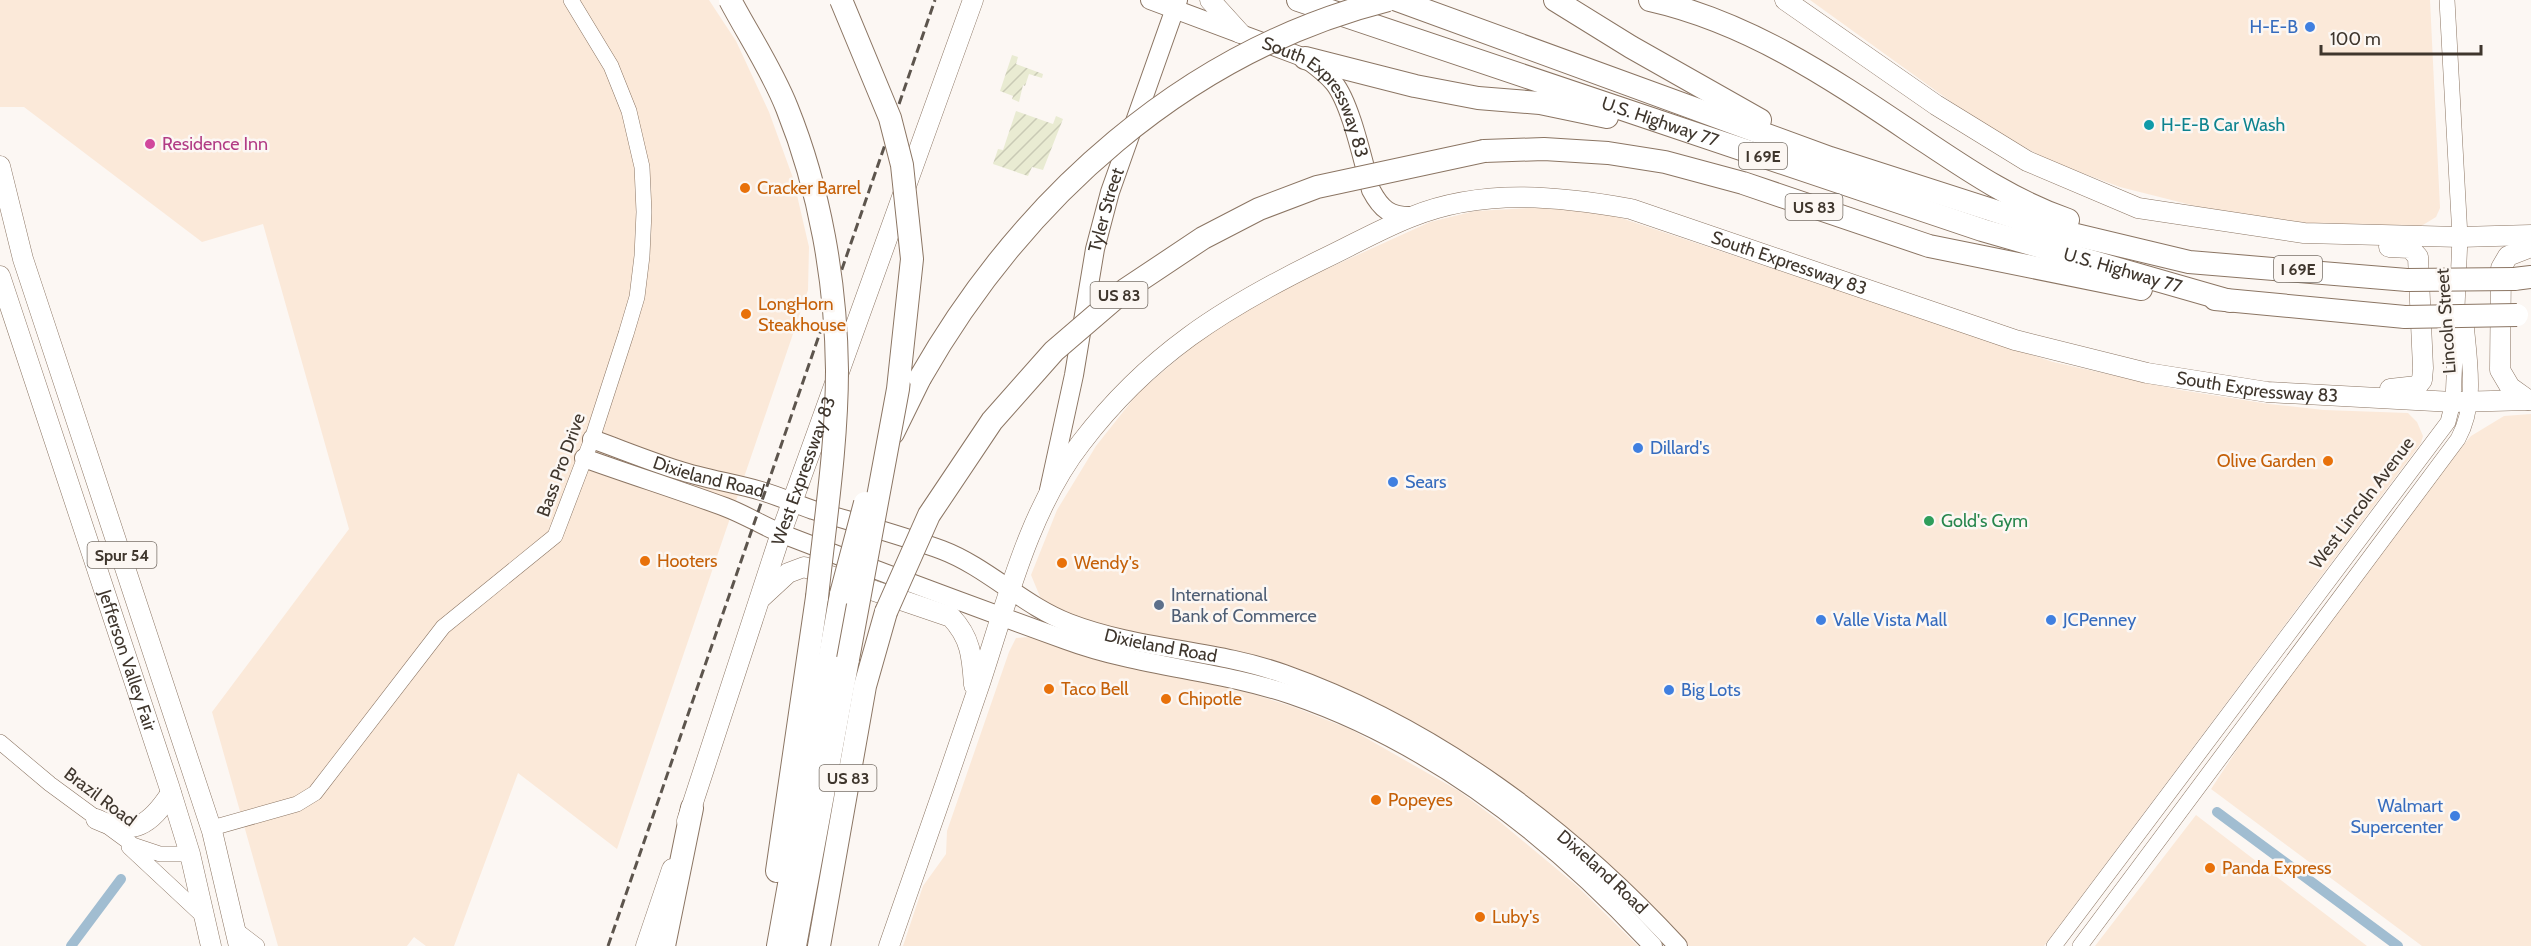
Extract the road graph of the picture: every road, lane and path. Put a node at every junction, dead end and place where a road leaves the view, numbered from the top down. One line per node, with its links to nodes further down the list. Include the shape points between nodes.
1 (571, 0): 34 (street, Bass Pro Drive, via 611,66 629,111 642,167 644,212 637,297)
2 (730, 0): 58 (highway, bridge, via 768,66 806,162 832,288 837,371 817,597)
3 (841, 0): 60 (highway, bridge, via 890,118 902,165 912,259 898,389)
4 (973, 0): 37 (main road, West Expressway 83)
5 (1150, 0): 14 (main road, South Expressway 83)
6 (1210, 0): 15 (main road)
7 (1299, 0): 17 (highway, U.S. Highway 77 / I 69E)
8 (1388, 0): 59 (highway, US 83, bridge, via 1289,33 1202,79 1115,142 1039,213 974,292 915,387 866,501 841,594)
9 (1397, 0): 18 (highway, U.S. Highway 77 / I 69E)
10 (1555, 0): 18 (highway, via 1700,87)
11 (1650, 0): 26 (highway, via 1691,11 1776,46 1974,175 2026,203)
12 (1785, 0): 22 (main road, via 1936,105 2027,161 2138,208)
13 (2447, 0): 24 (street, West Lincoln Avenue)
14 (1176, 4): 15 (main road, South Expressway 83); 36 (main road, Tyler Street, via 1097,240)
15 (1240, 33): 16 (main road, South Expressway 83)
16 (1305, 58): 17 (highway, via 1415,86 1478,98 1540,103); 21 (main road, South Expressway 83, via 1335,84 1343,98 1378,204 1393,215)
17 (1707, 138): 29 (highway, U.S. Highway 77 / I 69E, via 1982,230)
18 (1830, 158): 26 (highway, U.S. Highway 77 / I 69E, via 2051,229)
19 (0, 166): 20 (main road, Spur 54)
20 (3, 186): 48 (main road, Spur 54, via 23,259)
21 (1413, 216): 31 (main road, South Expressway 83, via 1506,197 1580,200 1631,209 2026,343 2147,373); 36 (main road, via 1255,292 1185,337 1113,404)
22 (2304, 233): 24 (main road); 31 (main road, via 2333,243 2401,246 2415,252 2423,376 2419,384 2408,389 2303,384)
23 (2531, 235): 24 (main road)
24 (2460, 237): 33 (street, West Lincoln Avenue)
25 (2531, 247): 32 (main road, via 2508,256 2500,268 2500,370 2510,387)
26 (2189, 262): 28 (highway, I 69E, bridge, via 2407,280)
27 (0, 276): 44 (main road, Jefferson Valley Fair / Spur 54)
28 (2522, 278)
29 (2230, 301): 30 (highway, I 69E, bridge, via 2405,317); 61 (highway, US 83, bridge, via 2141,289 1929,246 1743,183 1665,162 1608,153 1484,151 1317,187 1259,210 1203,238 1125,290 1054,351 992,421 929,514 886,612 865,686)
30 (2524, 315)
31 (2292, 393): 33 (main road, South Expressway 83)
32 (2530, 400): 33 (main road, South Expressway 83)
33 (2462, 402): 65 (street, West Lincoln Avenue); 66 (street, West Lincoln Avenue, via 2466,425 2458,439)
34 (592, 439): 35 (street, Bass Pro Drive); 37 (main road, Dixieland Road, via 681,471)
35 (584, 458): 38 (main road, Dixieland Road, via 729,508); 48 (street, Bass Pro Drive, via 561,523 550,542 442,627 315,793 297,804)
36 (1049, 489): 39 (main road)
37 (793, 503): 38 (main road, West Expressway 83); 39 (main road, Dixieland Road, via 945,551)
38 (781, 534): 40 (main road, West Expressway 83); 41 (main road, Dixieland Road)
39 (1011, 590): 41 (main road); 64 (main road, Dixieland Road, via 1056,617 1088,630 1282,673 1388,719 1442,748 1511,797 1591,862)
40 (760, 598): 42 (main road, via 788,573 804,567 951,617 963,630 972,650); 46 (main road, West Expressway 83)
41 (1002, 616): 42 (main road); 63 (main road, Dixieland Road, via 1096,650 1210,673 1293,696 1413,750 1506,812 1588,881)
42 (975, 697): 62 (main road)
43 (0, 742): 47 (street, Brazil Road)
44 (165, 774): 45 (main road, Jefferson Valley Fair / Spur 54); 48 (main road, via 197,829)
45 (171, 793): 47 (main road, via 154,816 138,826 119,828); 50 (main road, Jefferson Valley Fair / Spur 54)
46 (692, 808): 56 (main road, West Expressway 83); 57 (highway)
47 (96, 819): 49 (street, Brazil Road)
48 (212, 828): 51 (main road, Spur 54)
49 (121, 838): 50 (street, Brazil Road, via 147,851); 52 (street)
50 (190, 854): 51 (main road, via 198,852 205,856); 52 (main road, Jefferson Valley Fair / Spur 54)
51 (231, 907): 53 (main road, Spur 54)
52 (205, 918): 54 (main road, Jefferson Valley Fair / Spur 54)
53 (238, 938): 55 (street)
54 (211, 946)
55 (257, 946)
56 (646, 946)
57 (664, 946)
58 (766, 946)
59 (778, 946)
60 (795, 946)
61 (819, 946)
62 (889, 946)
63 (1653, 946)
64 (1678, 946)
65 (2054, 946)
66 (2080, 946)

